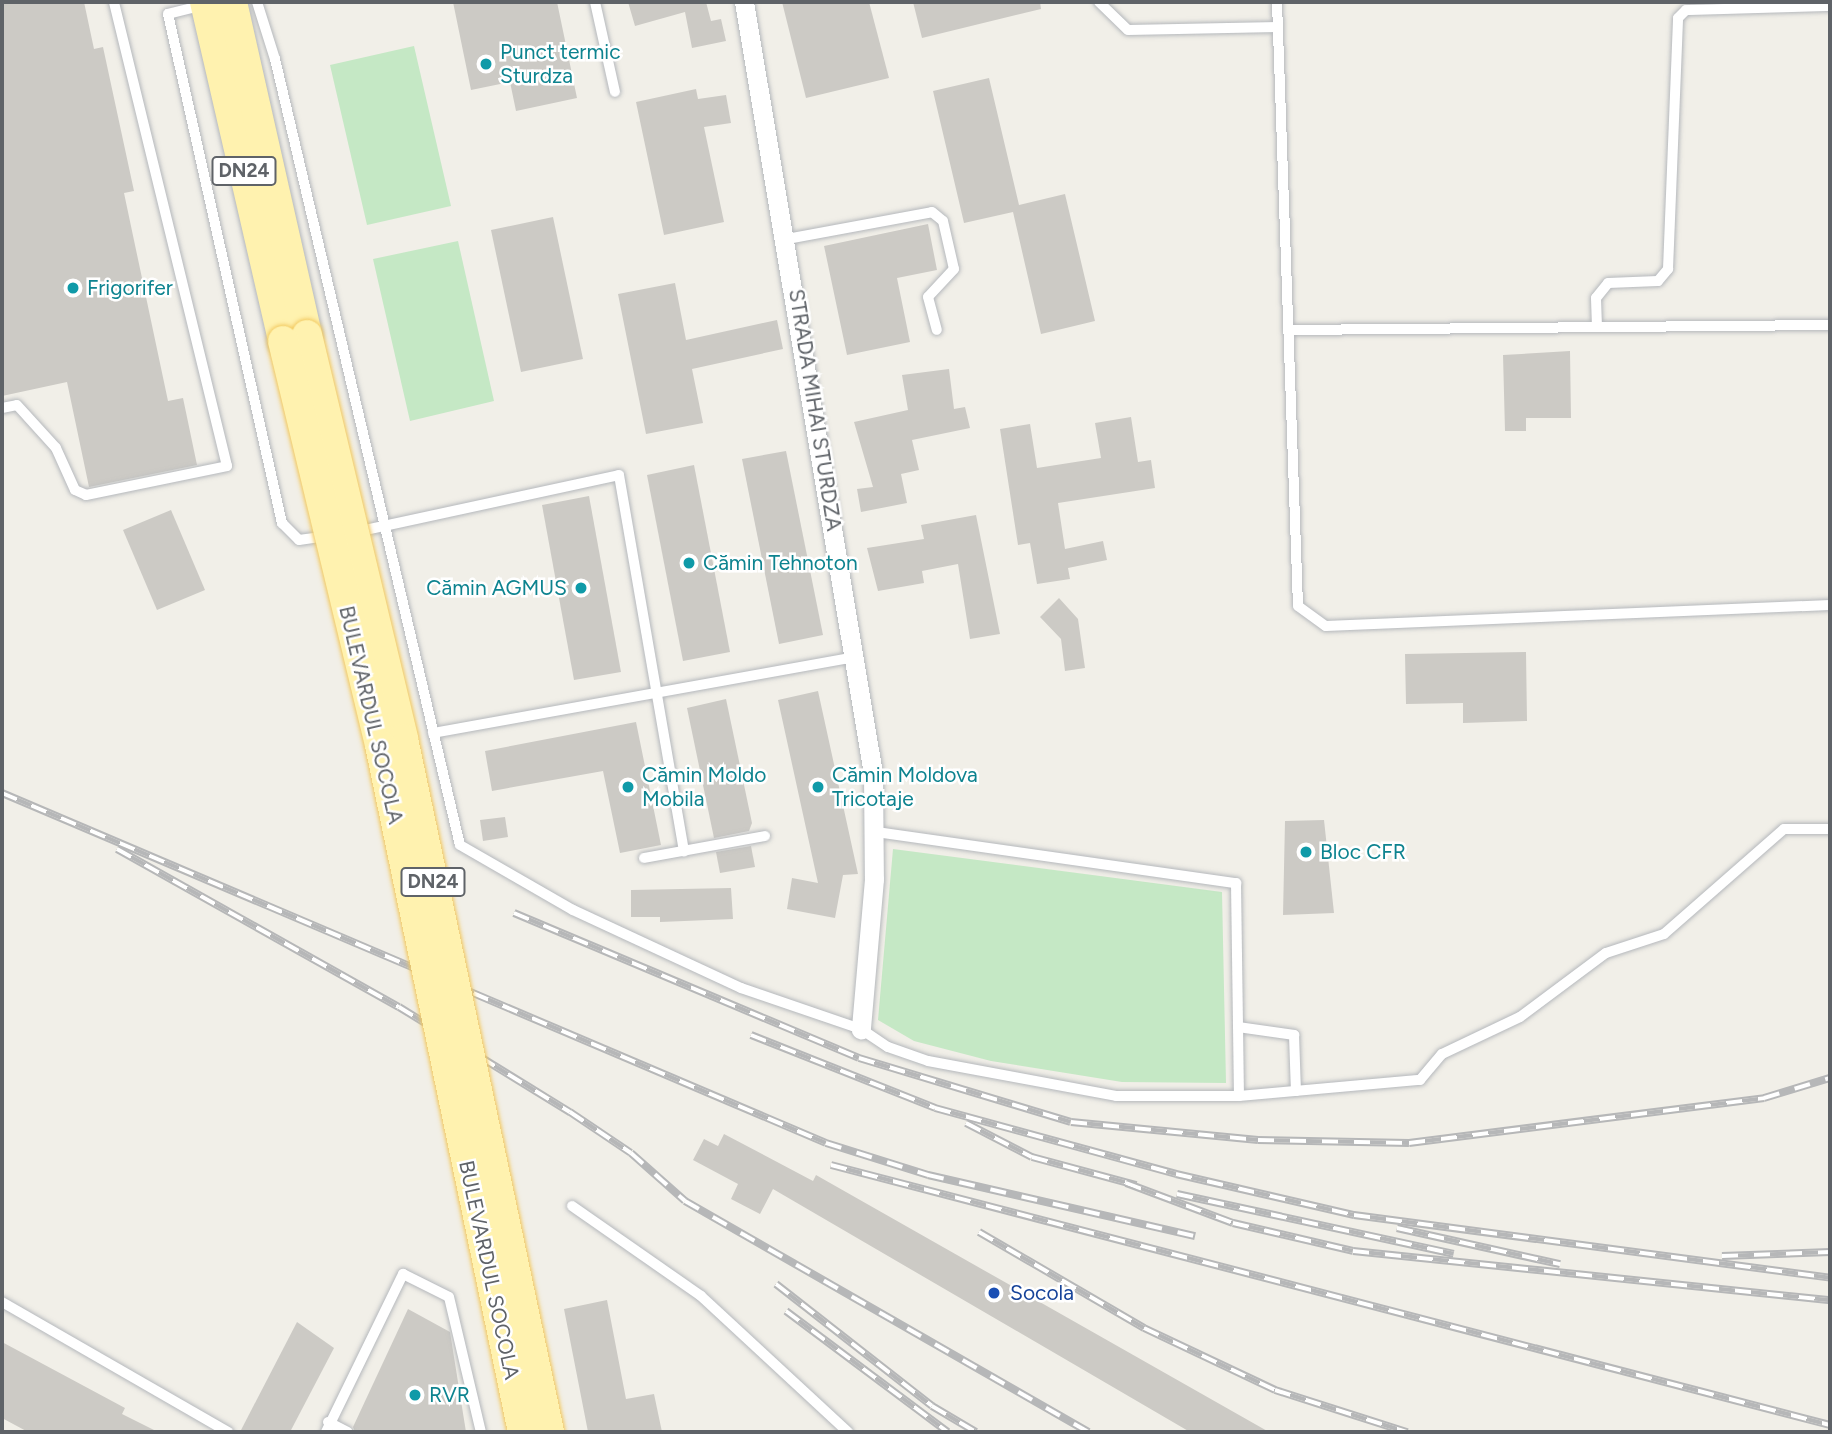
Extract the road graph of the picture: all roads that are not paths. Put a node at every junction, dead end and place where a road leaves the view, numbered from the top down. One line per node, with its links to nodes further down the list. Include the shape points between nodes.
1 (114, 2): 17 (lane, via 226,466 86,495 75,489 55,447 17,405)
2 (257, 2): 18 (lane, via 275,59)
3 (595, 2): 10 (lane)
4 (744, 2): 11 (street, STRADA MIHAI STURDZA)
5 (1099, 2): 9 (lane, via 1128,30)
6 (1277, 2): 9 (lane)
7 (216, 3): 16 (main road, BULEVARDUL SOCOLA / DN24); 18 (lane, via 168,14 282,523 299,540)
8 (1830, 6): 13 (lane, via 1686,10 1678,18 1668,269 1658,281 1608,283 1596,298)
9 (1278, 27): 15 (lane)
10 (615, 92)
11 (788, 239): 14 (lane, via 932,212 943,221 954,269 928,297); 20 (street, STRADA MIHAI STURDZA)
12 (1830, 324): 13 (lane)
13 (1597, 327): 15 (lane)
14 (937, 330)
15 (1289, 330): 19 (lane, via 1298,606 1325,626)
16 (295, 338): 38 (main road, BULEVARDUL SOCOLA / DN24, bridge); 39 (main road, BULEVARDUL SOCOLA / DN24, bridge, via 403,739)
17 (2, 408)
18 (387, 527): 21 (lane, via 619,475); 22 (lane)
19 (1830, 606)
20 (855, 657): 21 (lane); 24 (street, STRADA MIHAI STURDZA)
21 (659, 690): 22 (lane); 26 (lane)
22 (433, 733): 29 (lane, via 460,845 573,910 693,965)
23 (1830, 829): 30 (lane, via 1784,829 1664,934 1606,953 1520,1017 1442,1054 1420,1080)
24 (876, 832): 28 (lane, via 1236,883); 29 (street, STRADA MIHAI STURDZA)
25 (765, 836): 26 (lane)
26 (684, 851): 27 (lane)
27 (644, 858)
28 (1238, 1027): 30 (lane, via 1294,1035); 31 (lane)
29 (861, 1029): 31 (lane, via 888,1047 1003,1079 1116,1096)
30 (1296, 1091): 31 (lane)
31 (1239, 1096)
32 (572, 1206): 40 (lane, via 701,1296)
33 (2, 1302): 35 (lane)
34 (327, 1427): 36 (lane); 37 (lane, via 403,1274 449,1297)
35 (228, 1432)
36 (348, 1432)
37 (481, 1432)
38 (523, 1432)
39 (549, 1432)
40 (848, 1432)

